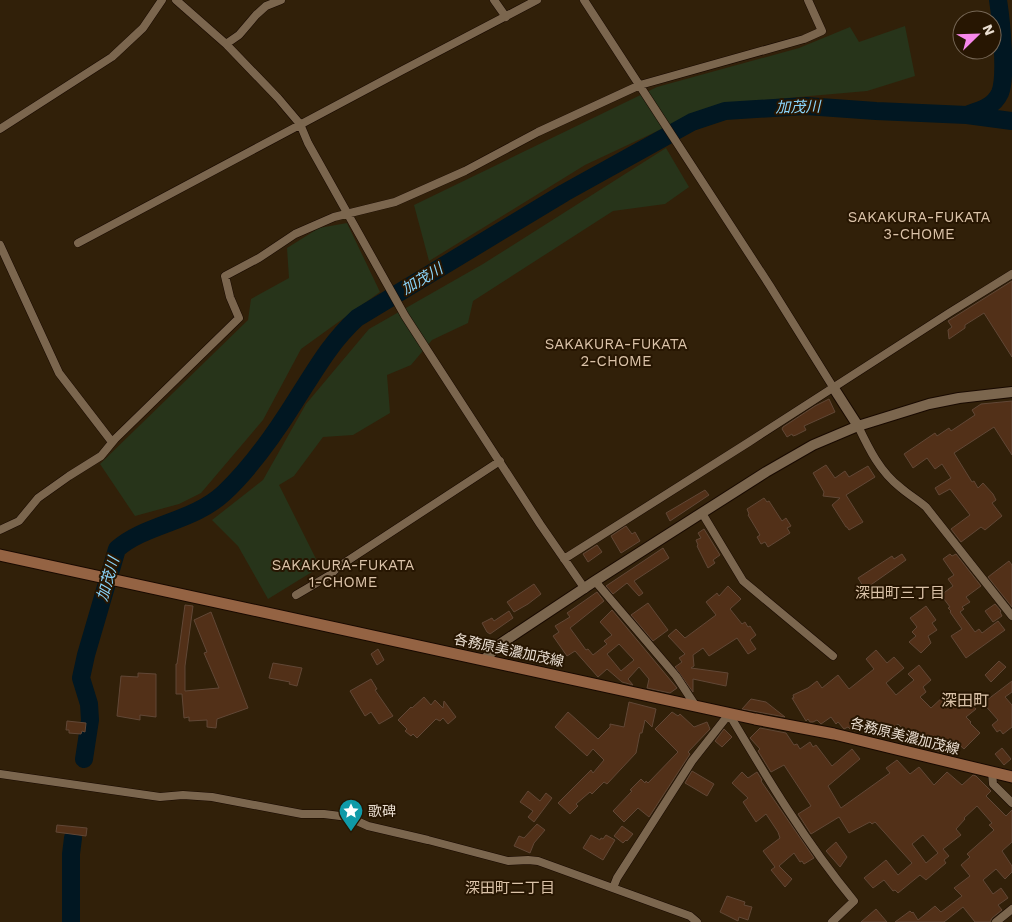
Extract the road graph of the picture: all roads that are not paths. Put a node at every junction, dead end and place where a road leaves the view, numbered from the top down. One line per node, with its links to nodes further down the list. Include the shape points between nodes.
1 (162, 0): 12 (street, via 143,28 112,57)
2 (176, 0): 9 (street)
3 (281, 0): 9 (street, via 266,6)
4 (494, 0): 8 (street)
5 (537, 0): 8 (street)
6 (584, 0): 10 (street)
7 (808, 0): 10 (street, via 822,31)
8 (506, 17): 11 (street)
9 (226, 44): 11 (street)
10 (640, 85): 13 (street, via 395,202); 17 (street)
11 (300, 124): 13 (street); 14 (street)
12 (0, 129)
13 (348, 213): 20 (street, via 295,234 225,276 239,318); 21 (street, via 405,316)
14 (78, 243)
15 (0, 245): 20 (street, via 59,373)
16 (1012, 274): 17 (street)
17 (834, 387): 19 (street); 25 (street)
18 (1012, 392): 19 (street, via 929,404)
19 (858, 426): 22 (street, via 766,472); 29 (street, via 880,467 926,507)
20 (112, 442): 23 (street, via 102,456 38,498 19,521)
21 (500, 461): 25 (street); 28 (street)
22 (702, 513): 26 (street); 30 (street, via 743,581)
23 (0, 530)
24 (0, 554): 31 (main road, 各務原美濃加茂線)
25 (564, 559): 27 (street)
26 (596, 581): 27 (street); 32 (street, via 676,676)
27 (585, 589): 31 (street, via 500,644)
28 (296, 595)
29 (1012, 616)
30 (833, 656)
31 (484, 660): 32 (main road, 各務原美濃加茂線)
32 (695, 706): 33 (main road, 各務原美濃加茂線)
33 (728, 714): 34 (main road, 各務原美濃加茂線, via 834,734); 38 (street, via 692,761); 41 (street, via 795,821 854,901)
34 (992, 772): 36 (main road, 各務原美濃加茂線); 37 (street, via 993,784)
35 (0, 774): 38 (street, via 160,797 182,794 212,797 302,814 348,817 368,826 508,861 538,861)
36 (1010, 775)
37 (1012, 803)
38 (613, 888): 40 (street, via 690,916)
39 (1012, 910): 42 (street)
40 (697, 922)
41 (832, 922)
42 (996, 922)

